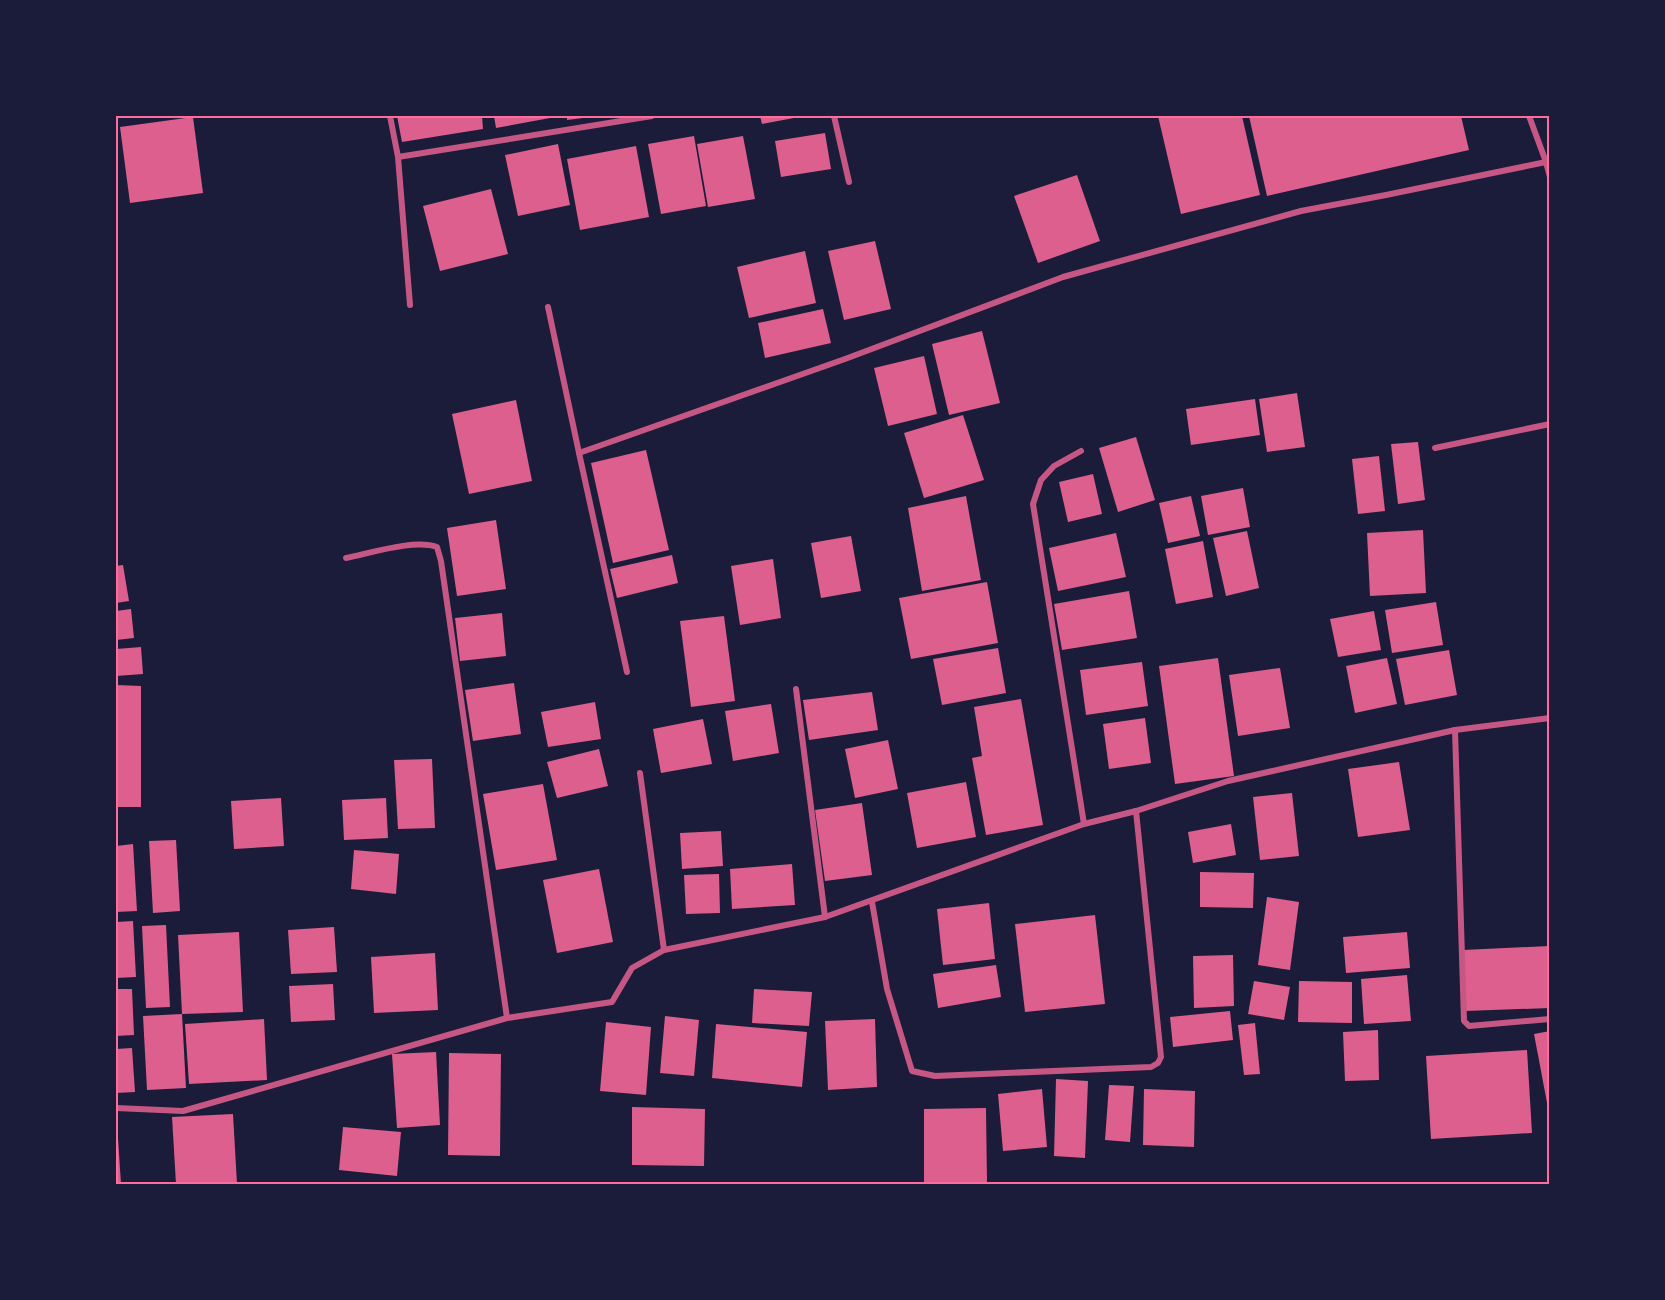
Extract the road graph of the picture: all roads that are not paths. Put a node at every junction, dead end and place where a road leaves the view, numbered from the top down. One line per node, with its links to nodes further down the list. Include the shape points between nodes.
1 (390, 116): 5 (street)
2 (652, 116): 5 (street)
3 (834, 116): 8 (street)
4 (1529, 116): 6 (street)
5 (398, 158): 9 (street)
6 (1546, 162): 7 (street); 14 (street, via 1301,210 1064,277 845,360)
7 (1550, 177)
8 (849, 182)
9 (410, 305)
10 (548, 308): 14 (street)
11 (1550, 424): 12 (street)
12 (1435, 448)
13 (1081, 451): 22 (street, via 1054,466 1041,480 1034,504)
14 (579, 453): 16 (street)
15 (346, 558): 26 (street, via 415,545 437,548)
16 (627, 672)
17 (796, 689): 24 (street)
18 (1550, 718): 19 (street)
19 (1455, 730): 21 (street, via 1228,781); 27 (street, via 1464,1021 1469,1026)
20 (640, 773): 25 (street)
21 (1136, 811): 22 (street); 23 (street, via 1161,1057 1151,1067 935,1076 912,1071 887,989)
22 (1084, 825): 23 (street)
23 (872, 902): 24 (street)
24 (825, 917): 25 (street)
25 (664, 950): 26 (street, via 632,968 612,1002)
26 (507, 1018): 28 (street, via 183,1111)
27 (1550, 1019)
28 (116, 1108)

